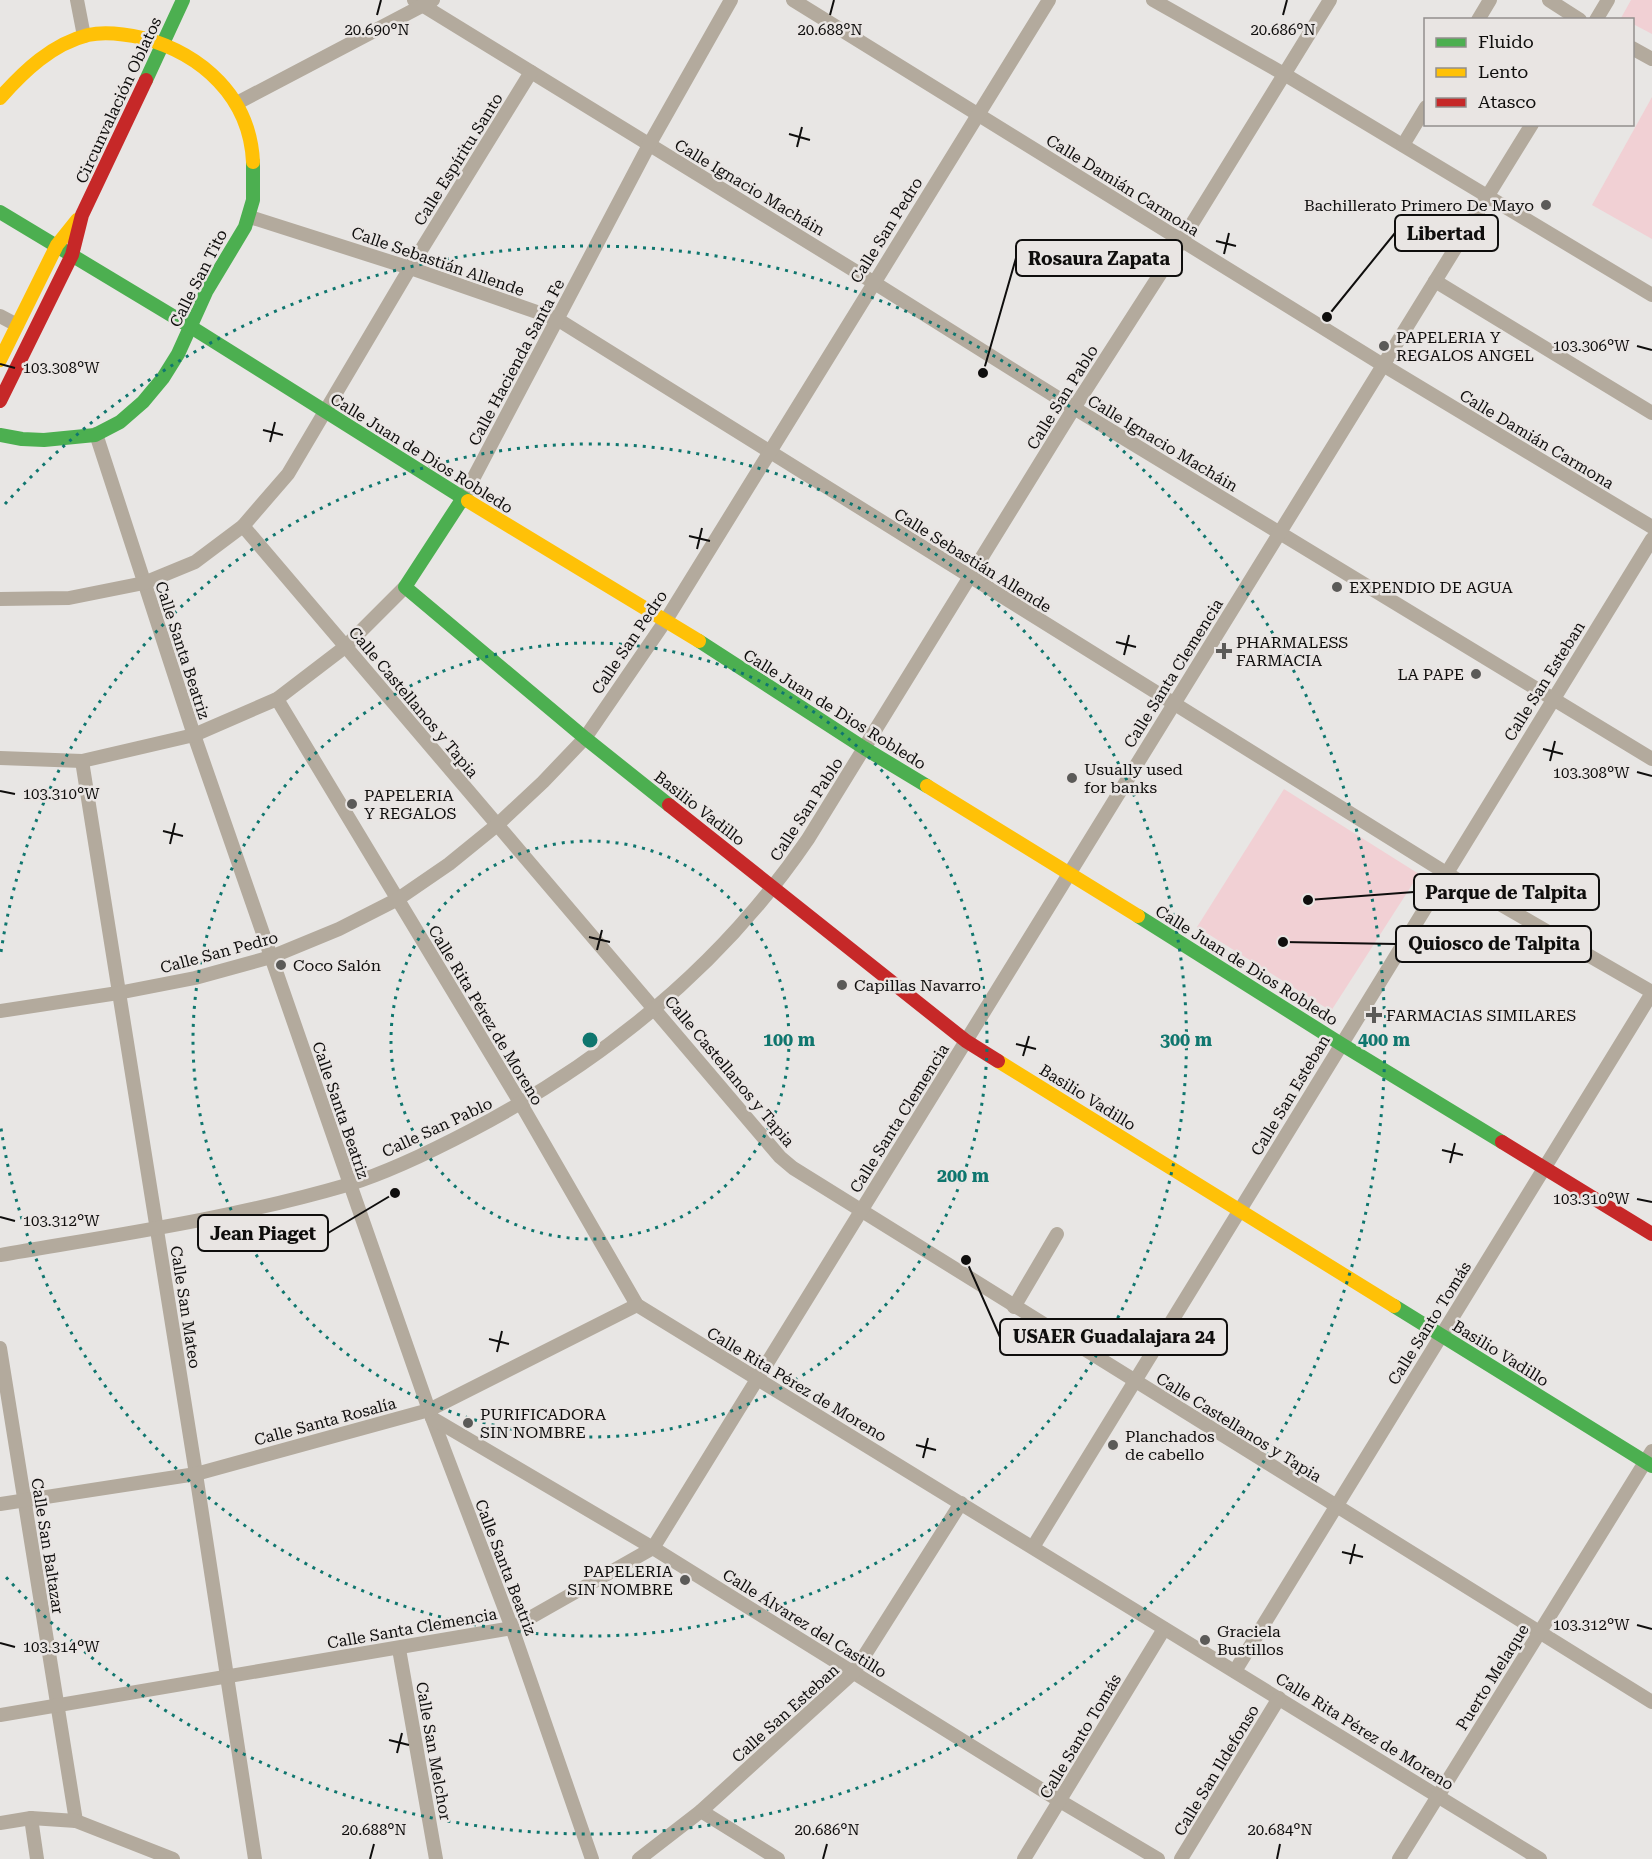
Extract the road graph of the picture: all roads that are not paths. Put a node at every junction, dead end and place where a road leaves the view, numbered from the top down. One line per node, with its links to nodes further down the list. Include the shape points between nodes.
1 (77, 0): 15 (street)
2 (183, 0): 16 (street, Circunvalación Oblatos)
3 (731, 0): 26 (street, Calle Hacienda Santa Fe)
4 (793, 0): 24 (street, Calle Damián Carmona)
5 (1049, 0): 24 (street, Calle San Pedro)
6 (1153, 0): 20 (street)
7 (1330, 0): 20 (street, Calle San Pablo)
8 (1490, 0): 12 (street)
9 (1549, 0): 13 (street)
10 (1608, 0): 14 (street)
11 (423, 2): 19 (street, Calle Ignacio Macháin); 22 (street)
12 (1479, 18)
13 (1577, 18)
14 (1597, 18)
15 (84, 36): 16 (street, Calle San Tito, via 122,34); 21 (street, via 32,65)
16 (163, 44): 22 (street, Calle San Tito, via 205,67); 30 (street, Circunvalación Oblatos)
17 (1634, 49): 18 (street)
18 (1652, 59)
19 (531, 72): 26 (street, Calle Ignacio Macháin); 35 (street, Calle Espíritu Santo)
20 (1284, 74): 27 (street); 32 (street, Calle San Pablo)
21 (0, 98)
22 (237, 103): 31 (street, Calle San Tito, via 252,148)
23 (1424, 109): 27 (street)
24 (978, 114): 32 (street, Calle Damián Carmona); 37 (street, Calle San Pedro)
25 (1531, 126): 28 (street, Calle Santa Clemencia)
26 (649, 145): 37 (street, Calle Ignacio Macháin); 40 (street, Calle Hacienda Santa Fe)
27 (1403, 145): 28 (street)
28 (1487, 197): 36 (street, Calle Santa Clemencia); 38 (street)
29 (0, 212): 33 (street, Calle Juan de Dios Robledo)
30 (82, 214): 33 (street, Circunvalación Oblatos); 34 (street, Circunvalación Oblatos)
31 (250, 217): 35 (street, Calle Sebastián Allende); 42 (street, Calle San Tito)
32 (1182, 240): 44 (street, Calle Damián Carmona); 46 (street, Calle San Pablo)
33 (57, 245): 34 (street, Calle Juan de Dios Robledo); 41 (street, Circunvalación Oblatos)
34 (72, 255): 42 (street, Calle Juan de Dios Robledo); 45 (street, Circunvalación Oblatos)
35 (410, 268): 40 (street, Calle Sebastián Allende); 47 (street, Calle Espíritu Santo)
36 (1435, 281): 44 (street, Calle Santa Clemencia); 48 (street)
37 (873, 282): 46 (street, Calle Ignacio Macháin); 51 (street, Calle San Pedro)
38 (1652, 295)
39 (0, 316): 41 (street)
40 (557, 319): 51 (street, Calle Sebastián Allende); 52 (street, Calle Hacienda Santa Fe)
41 (18, 325): 43 (street, Circunvalación Oblatos)
42 (191, 327): 47 (street, Calle Juan de Dios Robledo); 50 (street, Calle San Tito, via 178,355 144,402)
43 (0, 360)
44 (1383, 365): 54 (street, Calle Damián Carmona); 55 (street, Calle Santa Clemencia)
45 (0, 401)
46 (1074, 408): 55 (street, Calle Ignacio Macháin); 57 (street, Calle San Pablo)
47 (325, 412): 52 (street, Calle Juan de Dios Robledo); 53 (street, Calle Espíritu Santo, via 288,474)
48 (1652, 413)
49 (0, 435): 50 (street, Calle San Tito, via 42,441)
50 (96, 435): 58 (street, Calle Santa Beatriz)
51 (768, 452): 57 (street, Calle Sebastián Allende); 61 (street, Calle San Pedro)
52 (463, 498): 59 (street, Calle Hacienda Santa Fe); 61 (street, Calle Juan de Dios Robledo)
53 (243, 526): 58 (street, Calle Espíritu Santo, via 195,562); 62 (street, Calle Castellanos y Tapia)
54 (1652, 527)
55 (1280, 534): 63 (street, Calle Ignacio Macháin); 65 (street, Calle Santa Clemencia)
56 (1652, 539): 63 (street, Calle San Esteban)
57 (970, 577): 65 (street, Calle Sebastián Allende); 68 (street, Calle San Pablo)
58 (144, 583): 60 (street, Calle Espíritu Santo, via 69,598); 66 (street, Calle Santa Beatriz)
59 (405, 587): 62 (street, Calle Hacienda Santa Fe); 67 (street, Basilio Vadillo)
60 (0, 600)
61 (666, 620): 67 (street, Calle San Pedro); 68 (street, Calle Juan de Dios Robledo)
62 (345, 647): 64 (street, Calle Hacienda Santa Fe); 72 (street, Calle Castellanos y Tapia)
63 (1553, 698): 70 (street, Calle Ignacio Macháin); 74 (street, Calle San Esteban)
64 (278, 699): 66 (street, Calle Hacienda Santa Fe); 76 (street, Calle Rita Pérez de Moreno)
65 (1174, 703): 73 (street, Calle Santa Clemencia); 74 (street, Calle Sebastián Allende)
66 (194, 735): 71 (street, Calle Hacienda Santa Fe); 77 (street, Calle Santa Beatriz)
67 (585, 738): 72 (street, Calle San Pedro); 75 (street, Basilio Vadillo)
68 (864, 748): 73 (street, Calle Juan de Dios Robledo); 75 (street, Calle San Pablo)
69 (0, 758): 71 (street, Calle Hacienda Santa Fe)
70 (1652, 759)
71 (82, 761): 78 (street, Calle San Mateo)
72 (497, 825): 76 (street, Calle San Pedro); 80 (street, Calle Castellanos y Tapia)
73 (1070, 873): 82 (street, Calle Santa Clemencia); 83 (street, Calle Juan de Dios Robledo)
74 (1446, 873): 79 (street, Calle Sebastián Allende); 83 (street, Calle San Esteban)
75 (774, 887): 80 (street, Calle San Pablo); 82 (street, Basilio Vadillo)
76 (398, 899): 77 (street, Calle San Pedro); 84 (street, Calle Rita Pérez de Moreno)
77 (271, 957): 78 (street, Calle San Pedro, via 195,978); 86 (street, Calle Santa Beatriz)
78 (118, 993): 81 (street, Calle San Pedro); 89 (street, Calle San Mateo)
79 (1652, 993): 85 (street, Calle Santo Tomás)
80 (656, 1010): 84 (street, Calle San Pablo); 88 (street, Calle Castellanos y Tapia, via 780,1157)
81 (0, 1011)
82 (966, 1041): 87 (street, Basilio Vadillo); 88 (street, Calle Santa Clemencia)
83 (1341, 1044): 85 (street, Calle Juan de Dios Robledo); 87 (street, Calle San Esteban)
84 (521, 1104): 86 (street, Calle San Pablo, via 437,1149); 93 (street, Calle Rita Pérez de Moreno)
85 (1545, 1167): 91 (street, Calle Juan de Dios Robledo); 95 (street, Calle Santo Tomás)
86 (350, 1184): 89 (street, Calle San Pablo, via 254,1210); 99 (street, Calle Santa Beatriz)
87 (1240, 1210): 95 (street, Basilio Vadillo); 98 (street, Calle San Esteban)
88 (860, 1211): 94 (street, Calle Castellanos y Tapia); 97 (street, Calle Santa Clemencia)
89 (156, 1228): 92 (street, Calle San Pablo); 101 (street, Calle San Mateo)
90 (1057, 1234): 94 (street)
91 (1652, 1234)
92 (0, 1255)
93 (637, 1305): 97 (street, Calle Rita Pérez de Moreno); 99 (street, Calle Santa Rosalía)
94 (1014, 1307): 98 (street, Calle Castellanos y Tapia)
95 (1441, 1336): 100 (street, Basilio Vadillo); 105 (street, Calle Santo Tomás)
96 (0, 1348): 102 (street, Calle San Baltazar)
97 (758, 1379): 103 (street, Calle Rita Pérez de Moreno); 107 (street, Calle Santa Clemencia)
98 (1135, 1382): 105 (street, Calle Castellanos y Tapia); 106 (street, Calle San Esteban)
99 (431, 1414): 101 (street, Calle Santa Rosalía); 107 (street, Calle Álvarez del Castillo); 108 (street, Calle Santa Beatriz)
100 (1650, 1460): 110 (street, Puerto Melaque)
101 (196, 1474): 102 (street, Calle Santa Rosalía); 114 (street, Calle San Mateo)
102 (24, 1500): 104 (street, Calle Santa Rosalía); 117 (street, Calle San Baltazar)
103 (961, 1503): 106 (street, Calle Rita Pérez de Moreno); 113 (street, Calle San Esteban)
104 (0, 1504)
105 (1336, 1506): 110 (street, Calle Castellanos y Tapia); 112 (street, Calle Santo Tomás)
106 (1033, 1547): 109 (street, Calle Rita Pérez de Moreno)
107 (653, 1548): 108 (street, Calle Santa Clemencia); 113 (street, Calle Álvarez del Castillo)
108 (512, 1628): 111 (street, Calle Santa Clemencia); 129 (street, Calle Santa Beatriz)
109 (1164, 1629): 112 (street, Calle Rita Pérez de Moreno); 120 (street, Calle Santo Tomás)
110 (1539, 1632): 116 (street, Calle Castellanos y Tapia); 119 (street, Puerto Melaque)
111 (399, 1649): 114 (street, Calle Santa Clemencia); 128 (street, Calle San Melchor)
112 (1235, 1671): 115 (street, Calle Rita Pérez de Moreno)
113 (854, 1672): 120 (street, Calle Álvarez del Castillo); 121 (street, Calle San Esteban)
114 (226, 1676): 117 (street, Calle Santa Clemencia); 127 (street, Calle San Mateo)
115 (1279, 1698): 119 (street, Calle Rita Pérez de Moreno); 134 (street, Calle San Ildefonso)
116 (1652, 1702)
117 (57, 1704): 118 (street, Calle Santa Clemencia); 123 (street, Calle San Baltazar)
118 (0, 1715)
119 (1438, 1796): 135 (street, Puerto Melaque); 136 (street, Calle Rita Pérez de Moreno)
120 (1060, 1801): 132 (street, Calle Santo Tomás); 133 (street, Calle Álvarez del Castillo)
121 (701, 1811): 130 (street, Calle San Esteban); 131 (street)
122 (31, 1818): 123 (street); 124 (street); 126 (street)
123 (76, 1821): 125 (street)
124 (0, 1823)
125 (167, 1858)
126 (37, 1859)
127 (255, 1859)
128 (436, 1859)
129 (592, 1859)
130 (639, 1859)
131 (778, 1859)
132 (1024, 1859)
133 (1158, 1859)
134 (1181, 1859)
135 (1399, 1859)
136 (1540, 1859)

